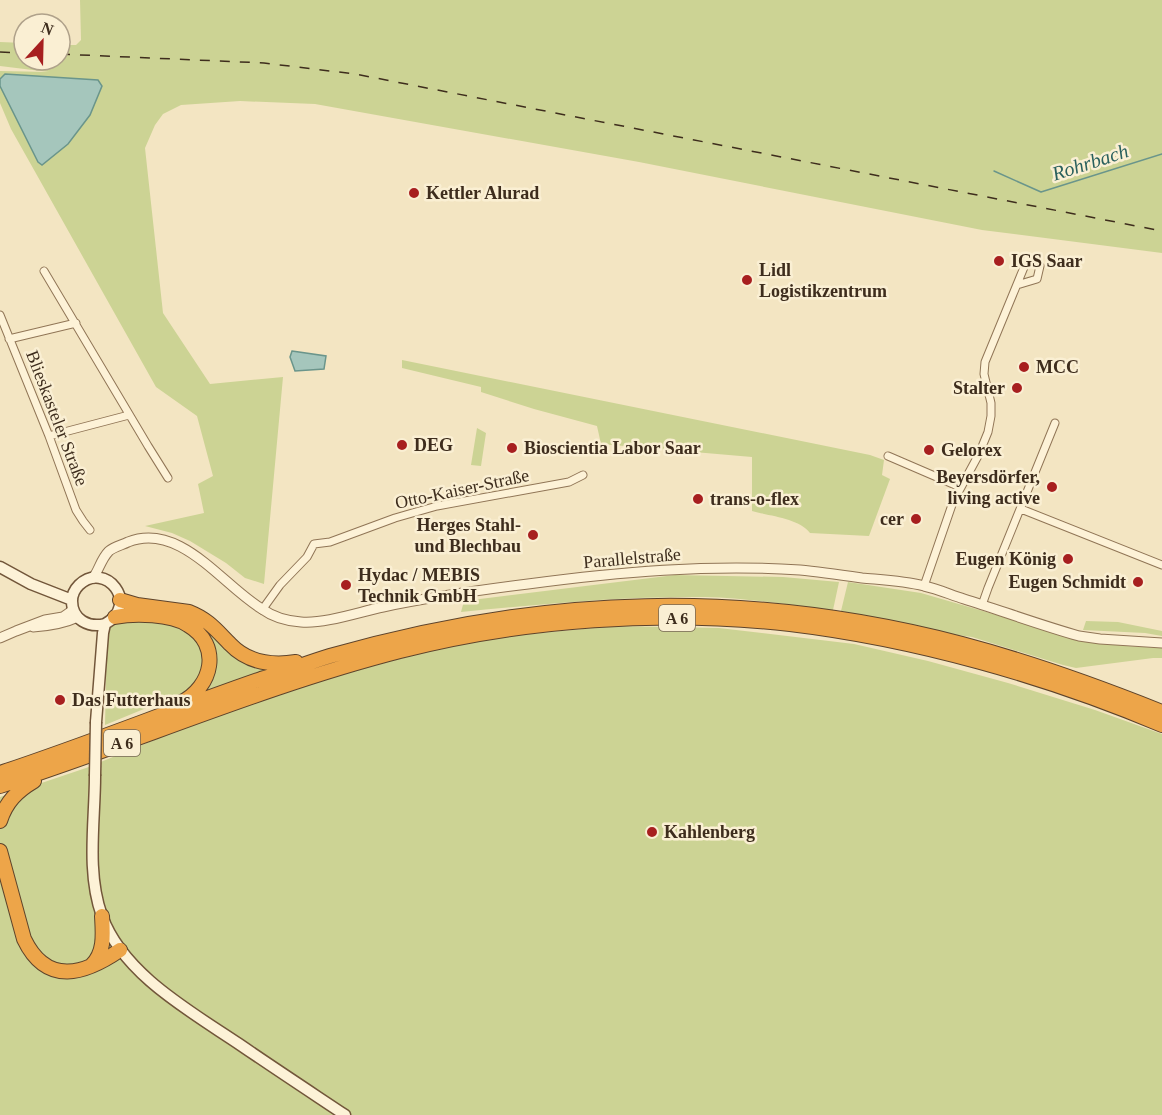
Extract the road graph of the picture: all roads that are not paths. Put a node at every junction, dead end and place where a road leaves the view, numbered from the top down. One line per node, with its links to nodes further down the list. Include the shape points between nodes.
1 (44, 271): 4 (street)
2 (1017, 285): 12 (street, via 985,362 992,416 979,454)
3 (0, 315): 5 (street, Blieskasteler Straße)
4 (76, 323): 5 (street); 6 (street)
5 (9, 339): 8 (street, Blieskasteler Straße)
6 (129, 415): 8 (street); 11 (street)
7 (1055, 423): 13 (street)
8 (49, 436): 14 (street, Blieskasteler Straße, via 76,510)
9 (888, 456): 12 (street)
10 (582, 475): 26 (street, Otto-Kaiser-Straße, via 569,482 437,506 314,544)
11 (168, 478)
12 (960, 487): 21 (street)
13 (1021, 509): 16 (street); 24 (street)
14 (90, 530)
15 (126, 543): 19 (street, Parallelstraße, via 110,550); 20 (street, via 111,558); 26 (street, Parallelstraße, via 143,538 177,545)
16 (1162, 565)
17 (0, 567): 18 (main road)
18 (19, 577): 22 (main road, via 68,590); 25 (main road)
19 (93, 578): 20 (main road); 22 (main road)
20 (105, 579): 23 (main road, via 115,587)
21 (924, 586): 24 (street, Parallelstraße); 26 (street, Parallelstraße, via 800,570 725,568 614,574 528,584 312,622 279,618)
22 (76, 588): 25 (main road)
23 (120, 600): 27 (main road, via 118,612); 31 (highway, via 197,615 213,625 239,653 262,663)
24 (982, 605): 30 (street, Parallelstraße, via 1079,636)
25 (74, 609): 28 (main road); 29 (street, via 63,617)
26 (262, 610)
27 (110, 620): 28 (main road); 32 (main road, via 103,633); 34 (highway, via 130,614 179,620 199,633 210,654 208,673 196,691)
28 (90, 625): 32 (main road)
29 (0, 638)
30 (1162, 643)
31 (327, 657): 33 (highway, A 6, via 443,628 539,612 658,605 741,608 855,621 962,644); 34 (highway, A 6)
32 (99, 678): 42 (main road, bridge, via 93,848 95,890)
33 (1162, 712)
34 (135, 725): 37 (highway, A 6)
35 (1162, 725): 36 (highway, A 6, via 1036,679 959,656 853,634 738,620 606,620 505,630 399,651 277,688)
36 (54, 768): 38 (highway, A 6); 39 (highway, via 19,790)
37 (0, 773)
38 (0, 786)
39 (0, 821)
40 (0, 851): 44 (highway, via 30,950 42,963 59,971)
41 (0, 881): 43 (highway, via 16,939 30,963 44,974 58,979 87,977)
42 (102, 916): 43 (main road); 44 (highway, via 101,950)
43 (123, 954): 44 (highway); 45 (main road, via 184,1007)
44 (91, 967)
45 (345, 1115)

